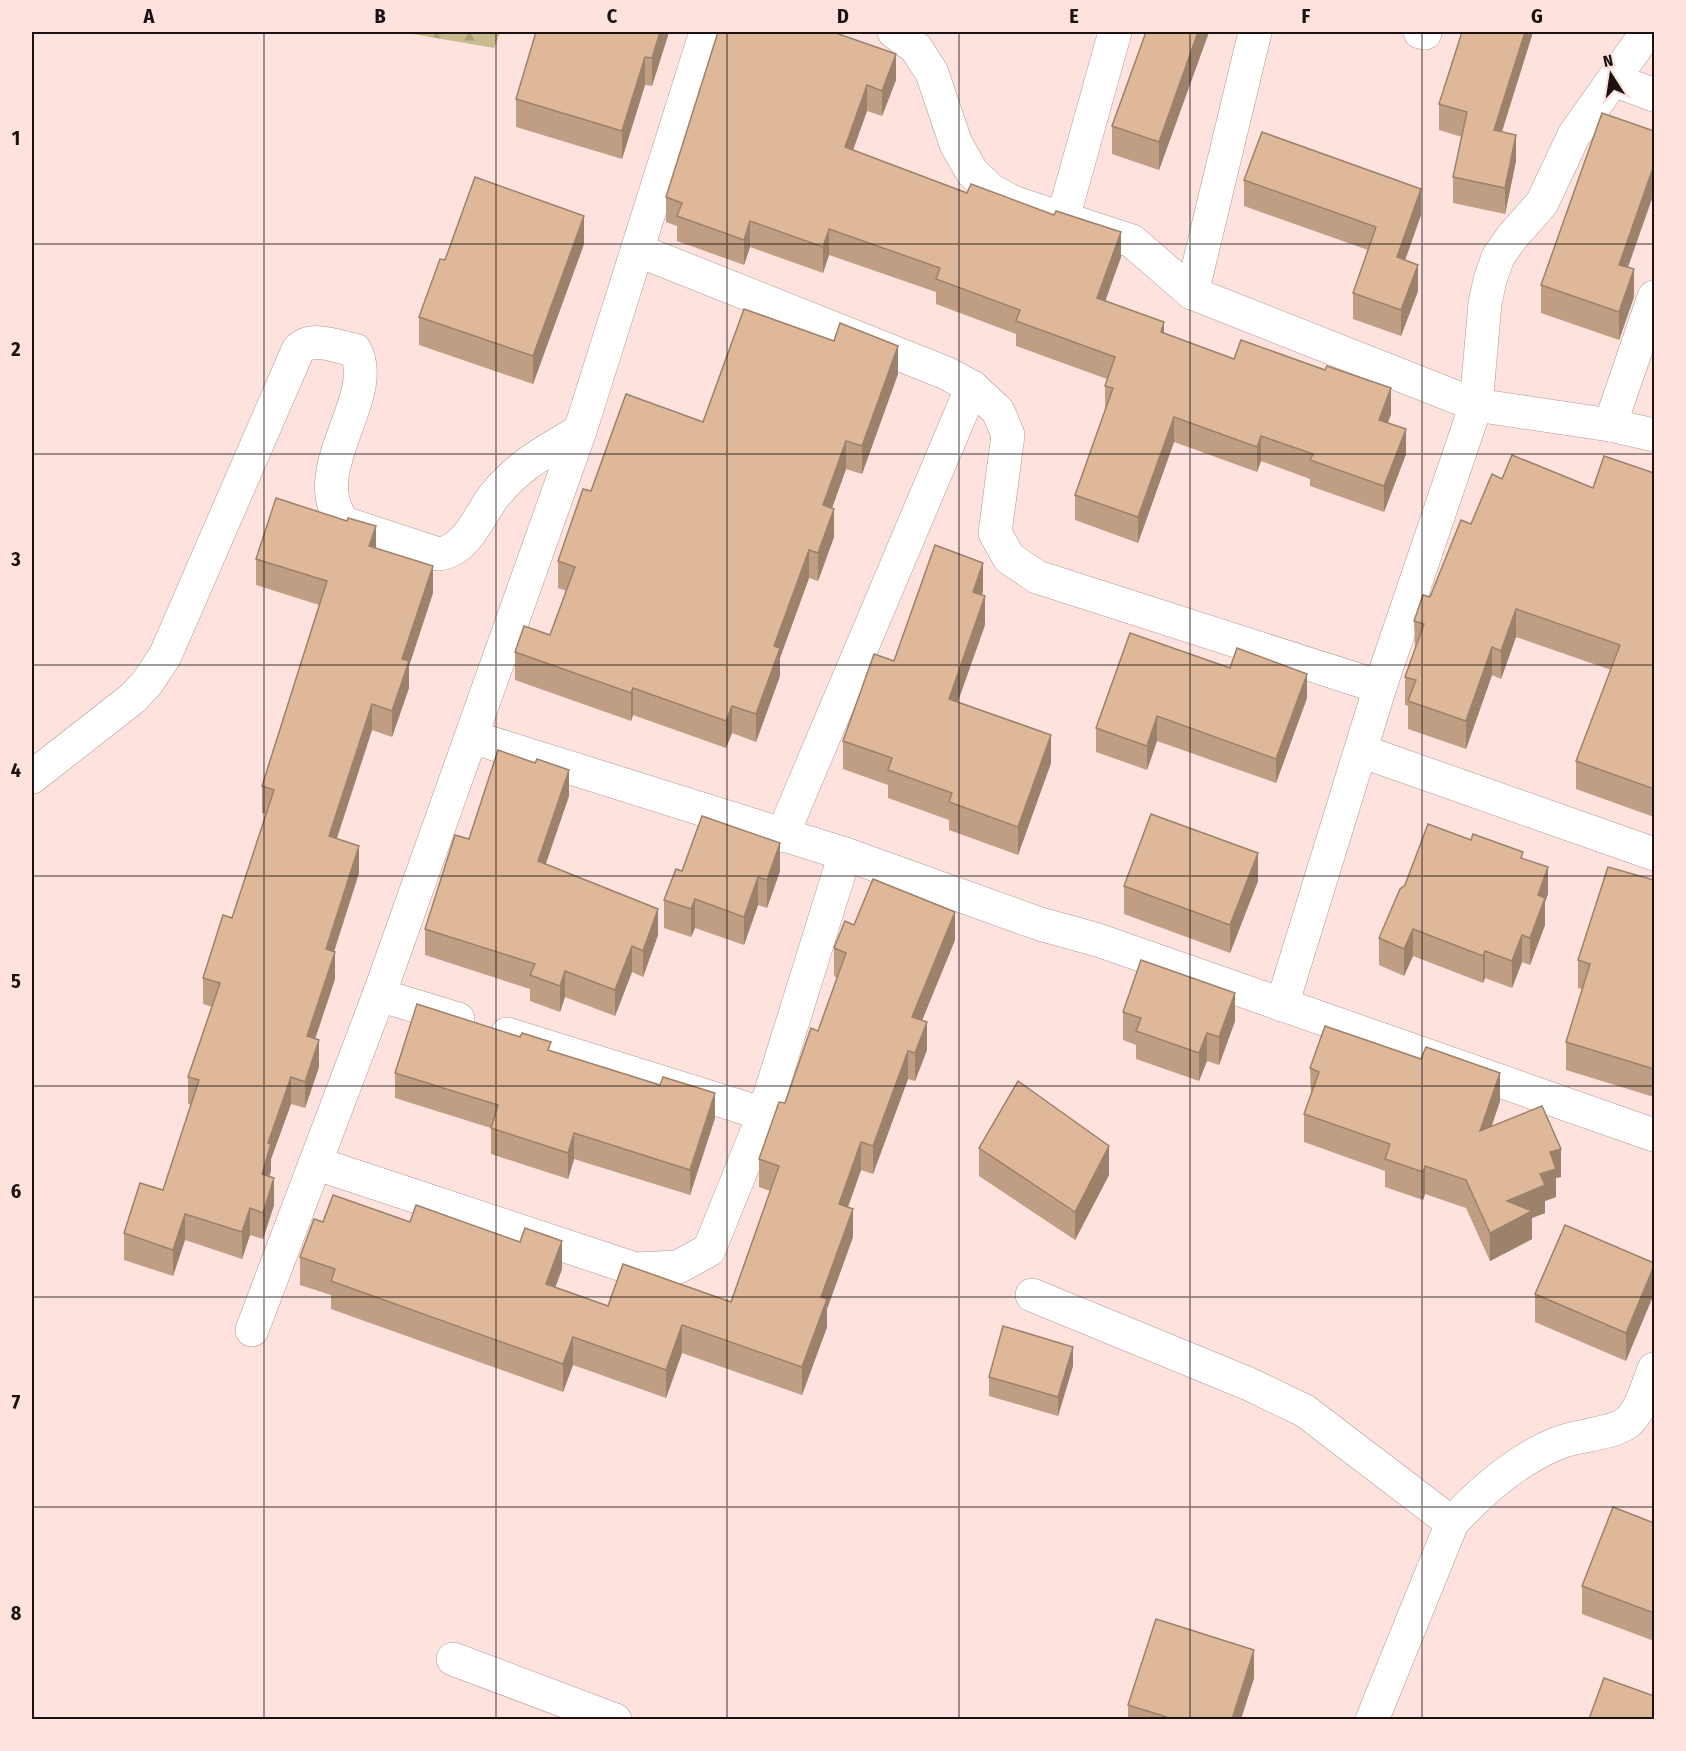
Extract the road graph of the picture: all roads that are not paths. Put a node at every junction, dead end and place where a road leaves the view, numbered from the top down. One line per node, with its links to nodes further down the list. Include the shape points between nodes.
1 (706, 32): 9 (street)
2 (894, 32): 8 (street, via 916,48 932,73 956,144 972,172 992,191 1015,203)
3 (1115, 32): 8 (street)
4 (1256, 32): 10 (street)
5 (1647, 32): 6 (street)
6 (1614, 80): 7 (street); 13 (street, via 1574,135 1542,202 1498,257 1485,303)
7 (1654, 95)
8 (1063, 218): 10 (street, via 1132,241)
9 (637, 250): 12 (street, via 946,373); 15 (street)
10 (1192, 293): 13 (street)
11 (1654, 297): 14 (street)
12 (972, 387): 17 (street, via 998,411 1008,435 995,533 1009,558 1037,577); 21 (street)
13 (1476, 405): 14 (street); 17 (street)
14 (1610, 425): 16 (street)
15 (580, 431): 18 (street); 20 (street, via 522,465 494,496 459,547 451,553 438,554 344,523 336,513 331,488 337,454 362,375 360,360 355,350 311,341 302,345 165,656 133,698)
16 (1654, 435)
17 (1380, 687): 19 (street)
18 (471, 737): 21 (street); 24 (street)
19 (1361, 751): 23 (street); 25 (street)
20 (32, 777)
21 (782, 836): 22 (street)
22 (845, 854): 25 (street); 26 (street)
23 (1654, 854)
24 (379, 995): 26 (street); 28 (street)
25 (1282, 1005): 27 (street)
26 (764, 1114): 28 (street, via 710,1250 678,1267 635,1269)
27 (1654, 1135)
28 (315, 1163): 30 (street)
29 (1032, 1295): 32 (street, via 1250,1384 1305,1411)
30 (252, 1330)
31 (1654, 1369): 32 (street, via 1635,1414 1626,1423 1557,1443 1527,1459 1474,1499)
32 (1452, 1523): 35 (street)
33 (453, 1659): 34 (street)
34 (615, 1719)
35 (1372, 1719)

